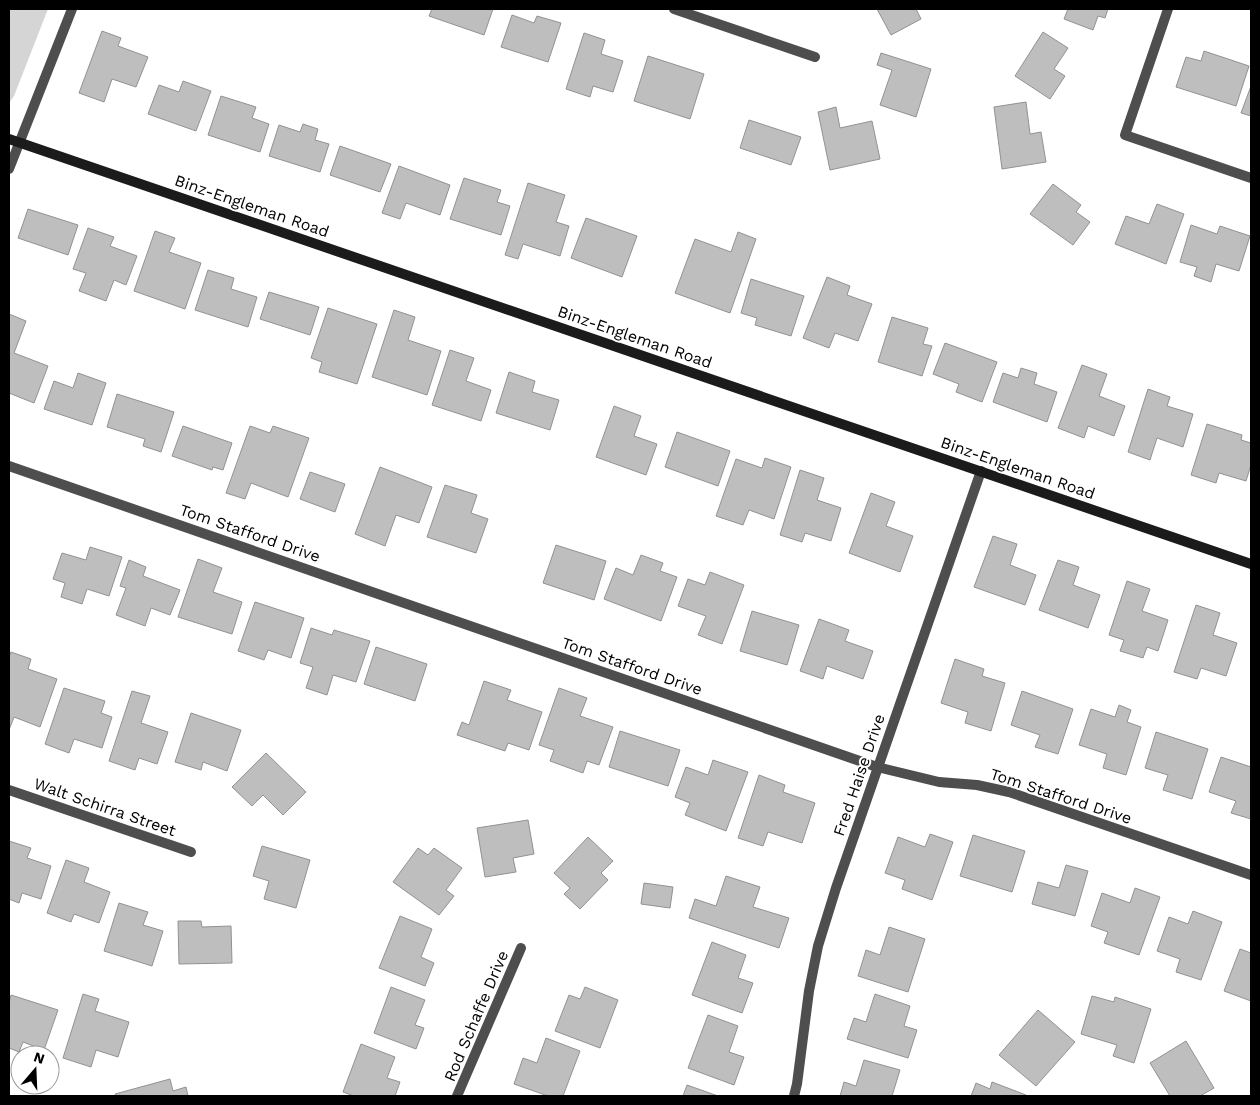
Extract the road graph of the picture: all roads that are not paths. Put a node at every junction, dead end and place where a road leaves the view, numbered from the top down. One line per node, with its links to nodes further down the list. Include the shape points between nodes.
1 (72, 9): 5 (street)
2 (674, 9): 4 (street)
3 (1168, 9): 7 (street, via 1125,135)
4 (815, 57)
5 (14, 141): 6 (street); 9 (street, Binz-Engleman Road)
6 (9, 169)
7 (1251, 178)
8 (9, 466): 11 (street, Tom Stafford Drive)
9 (981, 471): 10 (street, Binz-Engleman Road); 11 (street, Fred Haise Drive)
10 (1251, 564)
11 (877, 767): 14 (street, Tom Stafford Drive, via 938,782 1010,792); 17 (street, Fred Haise Drive, via 818,946)
12 (9, 790): 13 (street, Walt Schirra Street)
13 (191, 852)
14 (1251, 875)
15 (521, 948): 16 (street, Rod Schaffe Drive)
16 (457, 1096)
17 (794, 1096)

